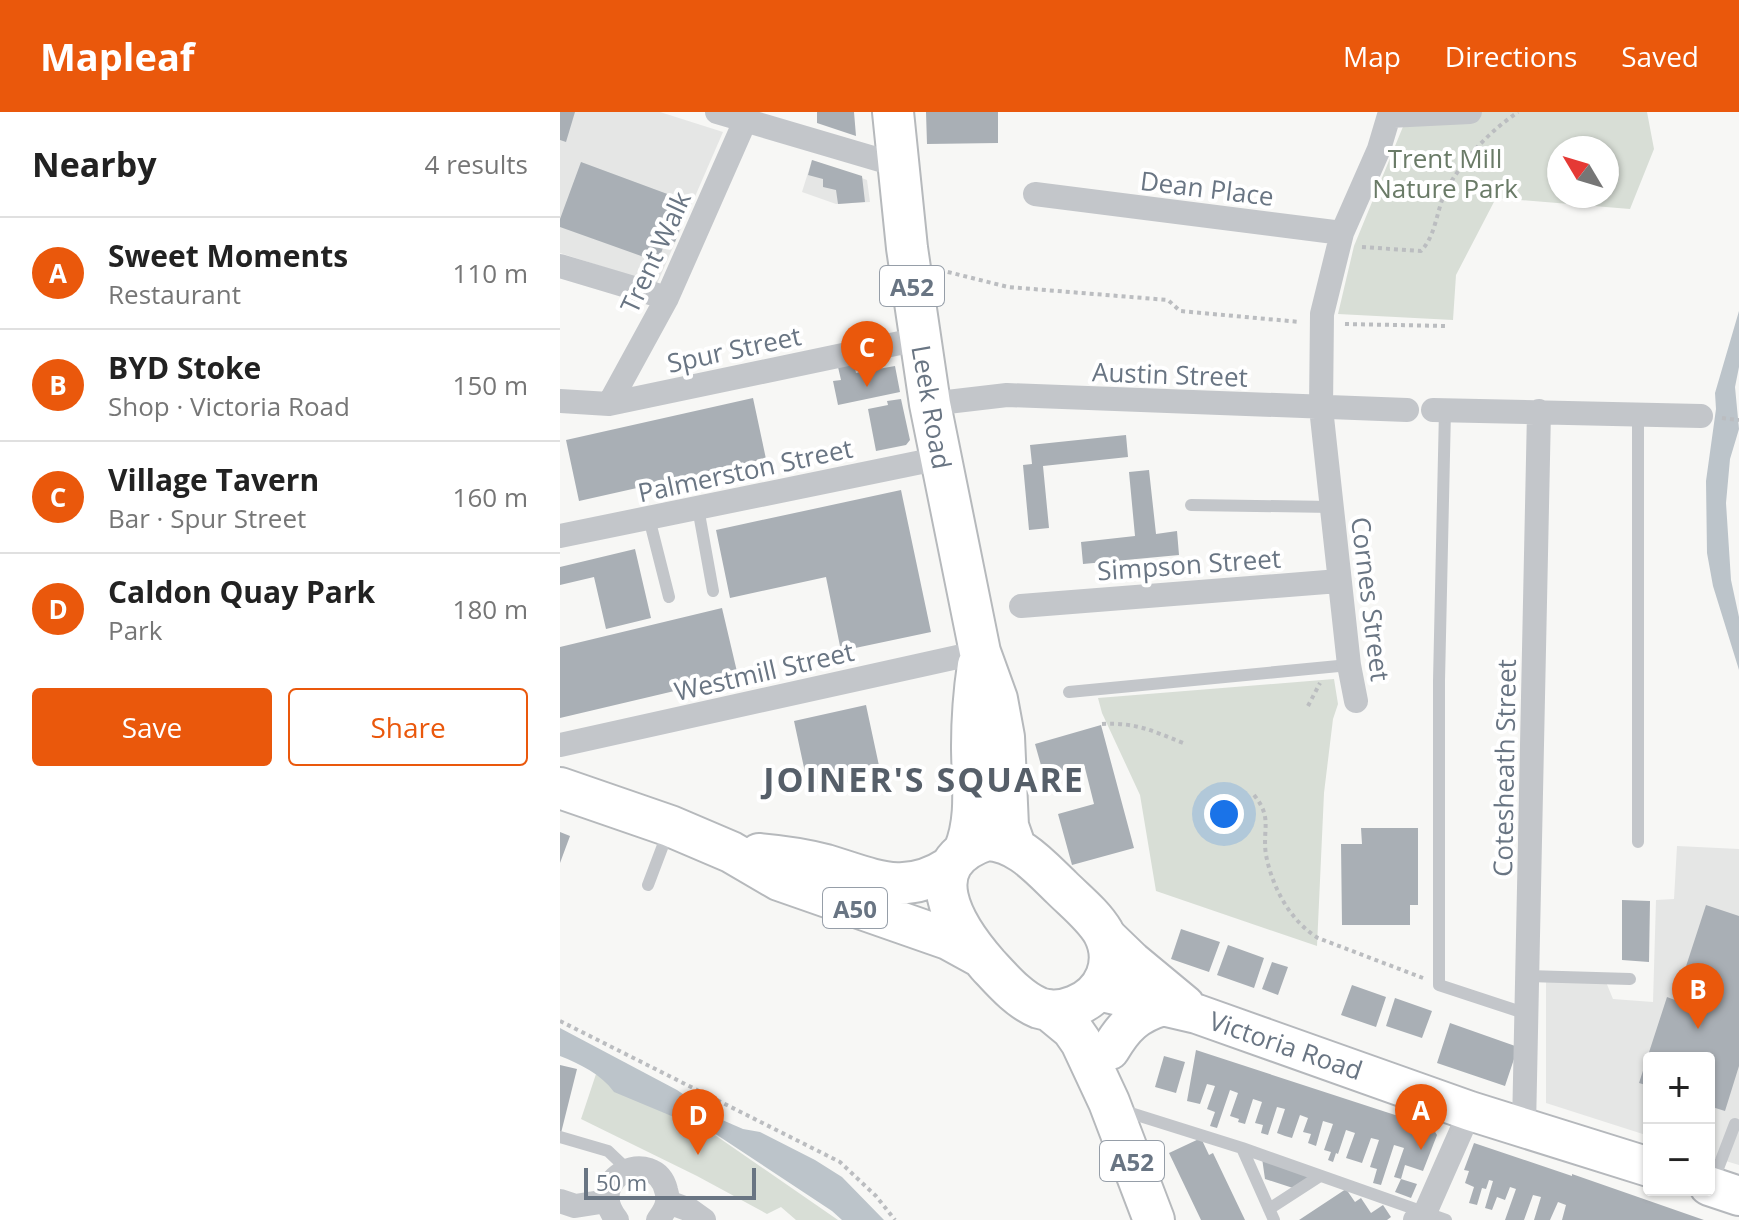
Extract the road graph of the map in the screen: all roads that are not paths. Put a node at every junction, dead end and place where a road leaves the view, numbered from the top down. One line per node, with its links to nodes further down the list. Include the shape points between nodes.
1 (893, 112): 5 (highway, Leek Road / A52)
2 (1470, 112): 3 (street)
3 (1390, 114): 7 (street, Cornes Street)
4 (733, 116): 5 (street); 9 (street, Trent Walk)
5 (897, 165): 10 (highway, Leek Road / A52)
6 (1035, 194): 7 (street, Dean Place, via 1066,186)
7 (1341, 239): 14 (street, Cornes Street, via 1322,314)
8 (560, 266): 9 (street)
9 (667, 298): 12 (street, Trent Walk)
10 (919, 339): 12 (street, Spur Street); 13 (highway, Leek Road / A52)
11 (560, 401): 12 (street, Spur Street)
12 (609, 404)
13 (930, 404): 14 (street, Austin Street, via 1007,395); 20 (highway, Leek Road / A52)
14 (1321, 408): 15 (street, Austin Street); 22 (street, Cornes Street)
15 (1407, 410)
16 (1439, 410): 17 (street); 49 (lane, via 1439,985)
17 (1539, 411): 18 (street); 44 (street, Cotesheath Street)
18 (1638, 414): 19 (street); 37 (lane)
19 (1701, 416)
20 (941, 458): 23 (street, Palmerston Street); 30 (highway, Leek Road / A52)
21 (1191, 505): 22 (lane)
22 (1332, 507): 26 (street, Cornes Street)
23 (698, 508): 24 (street, Palmerston Street); 27 (lane)
24 (649, 518): 25 (street, Palmerston Street); 29 (lane)
25 (560, 536)
26 (1339, 581): 28 (street, Simpson Street, via 1263,579); 31 (street, Cornes Street)
27 (713, 591)
28 (1035, 596)
29 (669, 597)
30 (980, 652): 34 (street, Westmill Street); 38 (highway, Leek Road / A52, via 1004,737 1008,826); 40 (highway, Leek Road / A52, via 973,699 973,813 970,836)
31 (1349, 665): 32 (lane); 33 (street, Cornes Street)
32 (1069, 692)
33 (1356, 701)
34 (560, 745)
35 (560, 788): 36 (highway, A50)
36 (670, 826): 39 (highway, A50); 41 (lane)
37 (1638, 842)
38 (1015, 846): 40 (highway, via 987,840); 42 (highway)
39 (731, 852): 40 (highway, A50, via 785,856 880,883 939,874); 43 (highway, A50, via 779,880 948,939)
40 (957, 859): 43 (highway, A52, via 945,889 948,903)
41 (648, 885)
42 (1104, 934): 46 (highway, A52, via 1108,975); 48 (main road, Victoria Road)
43 (982, 958): 47 (highway, A52, via 1014,991)
44 (1528, 976): 45 (lane); 49 (street, Cotesheath Street)
45 (1630, 979)
46 (1097, 993): 47 (highway, via 1071,1008); 48 (main road, Victoria Road); 50 (highway, A52)
47 (1049, 1010): 51 (highway, A52, via 1081,1042)
48 (1180, 1010): 50 (main road, via 1144,1012 1131,1020); 52 (main road, Victoria Road)
49 (1527, 1014): 54 (street, Cotesheath Street)
50 (1110, 1050): 51 (highway, A52)
51 (1110, 1104): 56 (lane); 67 (highway, A52)
52 (1470, 1111): 54 (main road, Victoria Road); 65 (street)
53 (1735, 1124): 60 (lane)
54 (1524, 1127): 57 (main road, Victoria Road)
55 (560, 1137): 58 (lane, via 608,1151)
56 (1242, 1148): 59 (lane); 64 (lane)
57 (1643, 1165)
58 (628, 1170): 62 (street, via 612,1182); 63 (street, via 657,1175 667,1192)
59 (1320, 1176): 64 (lane); 65 (lane)
60 (1720, 1190)
61 (560, 1201): 62 (street)
62 (612, 1211)
63 (663, 1211): 66 (street, via 690,1210)
64 (1272, 1214)
65 (1429, 1218)
66 (704, 1220)
67 (1154, 1220)

